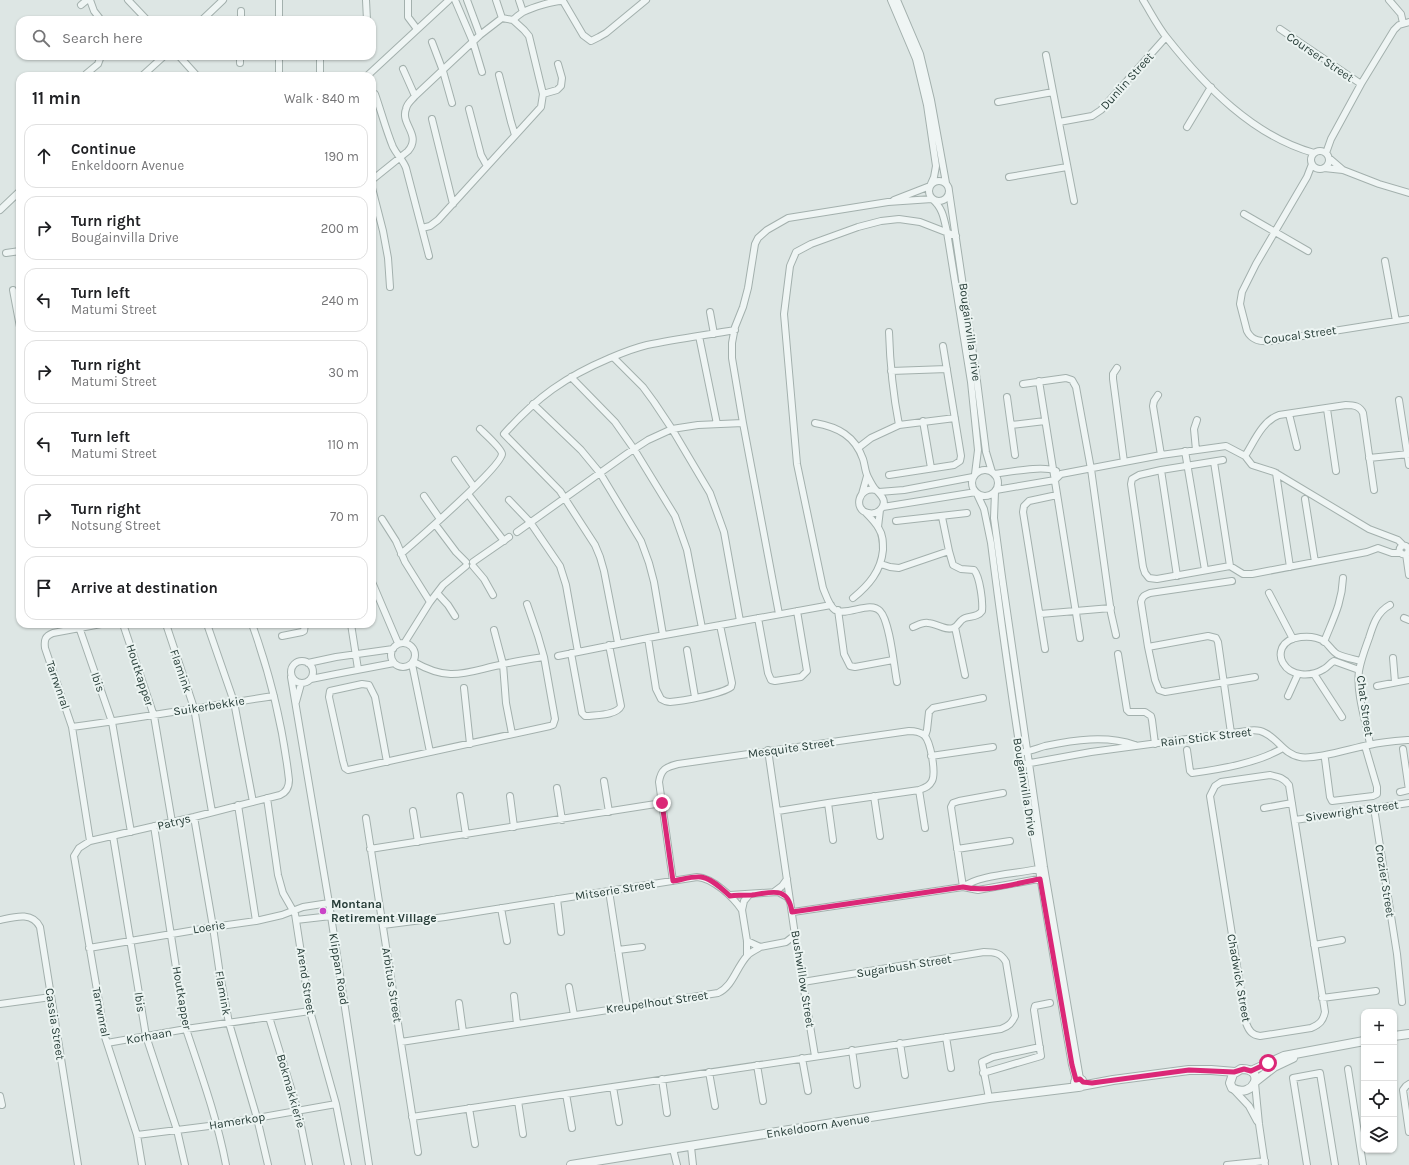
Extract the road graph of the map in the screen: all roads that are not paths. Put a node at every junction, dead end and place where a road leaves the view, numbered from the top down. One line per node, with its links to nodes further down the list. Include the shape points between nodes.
1 (89, 0): 19 (street); 22 (street)
2 (128, 0): 23 (street)
3 (223, 0): 24 (street)
4 (279, 0): 26 (street)
5 (366, 0): 27 (street)
6 (408, 0): 31 (street, via 408,17)
7 (448, 0): 31 (street)
8 (455, 0): 36 (street)
9 (467, 0): 33 (street)
10 (496, 0): 28 (street)
11 (519, 0): 21 (street)
12 (563, 0): 13 (street, via 583,35 591,41 603,35); 18 (street)
13 (646, 0)
14 (891, 0): 81 (street, Bougainvilla Drive, via 916,59 927,105 936,166)
15 (897, 0): 80 (street, Bougainvilla Drive, via 920,54 926,76)
16 (1143, 0): 34 (street)
17 (1389, 0): 30 (street)
18 (542, 2): 21 (street)
19 (81, 5)
20 (241, 11): 25 (street)
21 (523, 12): 29 (street)
22 (98, 16)
23 (142, 16)
24 (206, 16)
25 (241, 16)
26 (279, 16)
27 (367, 16)
28 (502, 18): 29 (street); 33 (street)
29 (513, 20): 57 (street, via 529,36)
30 (1406, 23): 54 (street, via 1394,30)
31 (417, 29): 51 (street)
32 (1280, 29): 54 (street, Courser Street)
33 (480, 35): 36 (street)
34 (1166, 37): 55 (street); 64 (street, Dunlin Street, via 1101,110 1092,116)
35 (432, 42): 45 (street)
36 (473, 42): 45 (street); 52 (street)
37 (1046, 55): 56 (street)
38 (100, 60): 46 (street)
39 (160, 60): 47 (street)
40 (183, 60): 48 (street)
41 (278, 60): 49 (street)
42 (320, 60): 50 (street)
43 (558, 64): 57 (street, via 562,78 561,86 557,90)
44 (403, 69): 58 (street)
45 (443, 71): 58 (street); 61 (street)
46 (88, 72)
47 (146, 72)
48 (193, 72)
49 (279, 72)
50 (320, 72)
51 (371, 72)
52 (482, 72)
53 (499, 75): 66 (street)
54 (1361, 84): 67 (street)
55 (1211, 87): 65 (street); 68 (street, via 1250,121 1275,138)
56 (1053, 92): 60 (street); 64 (street)
57 (543, 94): 66 (street, via 541,107)
58 (415, 96): 71 (street, via 408,103 405,113 412,134 412,145)
59 (376, 97): 71 (street)
60 (998, 102)
61 (452, 103)
62 (469, 109): 73 (street, via 481,155)
63 (432, 119): 89 (street)
64 (1059, 122): 74 (street)
65 (1187, 127)
66 (515, 135): 73 (street)
67 (1331, 139): 69 (street); 70 (street)
68 (1298, 149): 69 (street); 72 (street)
69 (1316, 152): 70 (street); 72 (street, Coucal Street)
70 (1328, 156): 75 (street, via 1328,164); 76 (street)
71 (399, 158): 77 (street); 92 (street, via 406,168)
72 (1311, 162): 75 (street); 79 (street, Coucal Street)
73 (487, 166): 89 (street)
74 (1067, 167): 78 (street); 86 (street)
75 (1321, 168): 76 (street); 79 (street, Coucal Street)
76 (1343, 170): 83 (street)
77 (376, 177)
78 (1010, 177)
79 (1307, 177): 94 (street, Coucal Street)
80 (946, 183): 81 (street, via 937,181); 82 (street, Bougainvilla Drive)
81 (930, 186): 85 (street, Bougainvilla Drive); 87 (street)
82 (949, 191): 85 (street, via 942,201); 95 (street, Bougainvilla Drive)
83 (1409, 193)
84 (16, 195): 90 (street)
85 (932, 199): 87 (street); 93 (street, Bougainvilla Drive, via 940,207)
86 (1074, 201)
87 (888, 202): 107 (street, via 788,218 767,230 755,244 748,288)
88 (376, 204): 101 (street, via 388,258)
89 (453, 204): 92 (street, via 434,224)
90 (0, 210)
91 (1244, 214): 94 (street)
92 (422, 228): 99 (street)
93 (947, 232): 95 (street); 163 (street, Bougainvilla Drive, via 971,382 978,450); 209 (street, via 920,222 899,219 881,221 811,244 796,252 790,266 784,314 798,464 823,588)
94 (1276, 232): 96 (street); 106 (street, Coucal Street, via 1240,296 1247,331 1252,338 1263,342)
95 (956, 236): 158 (street, Bougainvilla Drive, via 986,452)
96 (1308, 251)
97 (16, 252): 98 (street)
98 (6, 253)
99 (429, 256)
100 (1386, 261): 106 (street)
101 (390, 287)
102 (13, 290): 103 (street)
103 (16, 302)
104 (710, 312): 109 (street)
105 (1409, 318): 106 (street, Coucal Street)
106 (1396, 321)
107 (735, 330): 109 (street); 129 (street, via 732,358)
108 (889, 332): 115 (street)
109 (714, 334): 110 (street)
110 (699, 336): 112 (street, via 647,345); 131 (street)
111 (943, 346): 114 (street)
112 (613, 357): 116 (street); 135 (street, via 642,387)
113 (1117, 368): 148 (street, via 1113,379)
114 (947, 369): 115 (street); 125 (street)
115 (891, 372): 132 (street)
116 (571, 376): 122 (street); 138 (street, via 615,422)
117 (1039, 382): 118 (street); 128 (street); 153 (street, via 1066,378 1074,382)
118 (1023, 384)
119 (1158, 395): 143 (street, via 1153,406)
120 (1007, 398): 133 (street)
121 (1399, 400): 141 (street)
122 (533, 404): 157 (street, via 581,450); 174 (street, via 504,434)
123 (1327, 408): 124 (street); 145 (street, via 1350,405 1362,410); 156 (street)
124 (1289, 414): 136 (street); 144 (street, via 1268,420)
125 (955, 418): 127 (street); 152 (street, via 960,461 954,465)
126 (1197, 420): 139 (street, via 1194,429)
127 (922, 421): 132 (street); 152 (street)
128 (1045, 421): 133 (street); 154 (street)
129 (743, 423): 131 (street); 215 (street)
130 (815, 423): 137 (street, via 829,425 844,433)
131 (717, 424): 135 (street)
132 (899, 425): 137 (street, via 871,438)
133 (1011, 425): 142 (street)
134 (480, 429): 165 (street, via 502,454)
135 (672, 429): 138 (street); 219 (street, via 710,493 719,515)
136 (1297, 447)
137 (858, 448): 162 (street)
138 (634, 449): 157 (street); 230 (street, via 680,528 687,550)
139 (1196, 450): 140 (street); 144 (street, via 1226,446)
140 (1185, 451): 143 (street); 151 (street)
141 (1408, 454): 145 (street); 150 (street)
142 (1015, 455)
143 (1161, 455): 148 (street)
144 (1245, 456): 159 (street, via 1252,465)
145 (1369, 458): 166 (street)
146 (455, 460): 165 (street)
147 (1223, 460): 149 (street)
148 (1124, 462): 153 (street)
149 (1214, 462): 151 (street); 195 (street)
150 (1409, 465)
151 (1188, 466): 155 (street); 197 (street)
152 (931, 468): 161 (street)
153 (1092, 469): 160 (street); 211 (street)
154 (1053, 470): 158 (street, via 1029,469); 160 (street); 164 (street)
155 (1161, 470): 199 (street); 199 (street, via 1139,475 1131,484 1141,552 1145,573 1149,578)
156 (1336, 471)
157 (600, 473): 174 (street); 232 (street, via 640,541 649,563)
158 (993, 473): 163 (street, via 981,470); 168 (street, Bougainvilla Drive, via 998,480)
159 (1276, 473): 188 (street, via 1369,529 1398,540); 196 (street)
160 (1061, 474): 164 (street)
161 (889, 475)
162 (867, 476): 167 (street); 171 (street)
163 (974, 476): 167 (street, via 904,490); 169 (street, Bougainvilla Drive, via 972,485)
164 (1055, 480): 168 (street); 172 (street)
165 (474, 487): 170 (street)
166 (1374, 490)
167 (878, 491): 171 (street, via 868,490); 177 (street, via 883,499)
168 (995, 491): 169 (street, via 988,496); 302 (street, Bougainvilla Drive, via 996,530)
169 (976, 493): 177 (street); 303 (street, Bougainvilla Drive, via 984,509 991,543)
170 (468, 494): 182 (street); 193 (street, via 507,539)
171 (862, 494): 178 (street, via 860,505)
172 (1057, 495): 214 (street); 216 (street, via 1029,501 1023,512)
173 (424, 496): 182 (street)
174 (565, 498): 184 (street); 241 (street, via 600,557)
175 (1305, 499): 191 (street)
176 (509, 500): 184 (street)
177 (881, 508): 178 (street, via 873,514); 186 (street)
178 (865, 512): 186 (street)
179 (967, 513): 180 (street)
180 (942, 517): 183 (street); 189 (street)
181 (382, 519): 190 (street)
182 (440, 519): 185 (street)
183 (896, 521)
184 (530, 522): 187 (street); 247 (street, via 564,575)
185 (435, 524): 190 (street); 192 (street)
186 (878, 527): 194 (street, via 883,543)
187 (517, 532)
188 (1406, 550): 191 (street, via 1392,553 1378,548); 198 (street)
189 (948, 551): 194 (street, via 899,568); 222 (street, via 956,568 976,572 982,608 980,614 962,619)
190 (401, 554): 207 (street)
191 (1315, 562): 196 (street)
192 (466, 564): 193 (street, via 469,560); 203 (street)
193 (473, 564): 205 (street)
194 (881, 564): 206 (street, via 871,582)
195 (1230, 566): 196 (street, via 1244,574); 197 (street)
196 (1290, 567)
197 (1205, 570): 199 (street)
198 (1409, 575)
199 (1177, 576)
200 (1343, 578): 239 (street, via 1341,600)
201 (1232, 581): 243 (street, via 1145,595 1141,602)
202 (376, 591): 240 (street)
203 (436, 593): 207 (street); 217 (street)
204 (1269, 593): 237 (street)
205 (493, 595)
206 (853, 598)
207 (430, 602): 238 (street)
208 (527, 604): 252 (street)
209 (831, 605): 212 (street); 213 (street)
210 (1390, 605): 256 (street, Chat Street, via 1378,615)
211 (1111, 608): 214 (street); 233 (street)
212 (838, 610): 255 (street, via 841,612 869,607 880,610 885,618); 255 (street, via 844,654 850,666)
213 (797, 611): 215 (street); 218 (street, via 807,671 801,677 771,680)
214 (1075, 611): 216 (street); 236 (street)
215 (779, 614): 218 (street)
216 (1040, 614): 245 (street)
217 (455, 616)
218 (758, 618): 219 (street)
219 (740, 621): 220 (street)
220 (720, 625): 230 (street); 279 (street, via 732,683 722,692)
221 (913, 626): 222 (street, via 928,623)
222 (956, 627): 266 (street)
223 (79, 628): 286 (street, Ibis); 287 (street, Tarrwnral, via 48,634 44,642)
224 (124, 628): 284 (street, Houtkapper)
225 (167, 628): 283 (street, Flamink)
226 (208, 628): 281 (street)
227 (253, 628): 277 (street)
228 (304, 628): 234 (street, via 302,632)
229 (352, 628): 249 (street)
230 (702, 628): 232 (street)
231 (494, 630): 260 (street)
232 (663, 635): 235 (street)
233 (1116, 635)
234 (282, 636)
235 (648, 638): 241 (street); 279 (street, via 656,689 661,699 669,702)
236 (1080, 638)
237 (1293, 639): 239 (street, via 1309,638); 264 (street, via 1284,645 1280,654 1289,671)
238 (405, 642): 240 (street); 259 (street, via 415,650)
239 (1324, 642): 253 (street, via 1336,654)
240 (398, 643): 244 (street)
241 (618, 643): 242 (street)
242 (609, 645): 247 (street); 248 (street, via 621,706 615,712 589,716 582,713)
243 (1148, 647): 272 (street, via 1155,680 1162,692); 272 (street, via 1208,636 1216,638)
244 (393, 648): 249 (street); 258 (street, via 391,656)
245 (1045, 649)
246 (687, 650): 279 (street)
247 (578, 652): 248 (street)
248 (571, 653): 251 (street)
249 (355, 654): 257 (street); 262 (street)
250 (1118, 654): 293 (street, via 1127,710 1145,712 1150,716)
251 (558, 656)
252 (544, 657): 260 (street); 289 (street, via 555,723)
253 (1352, 658): 256 (street); 261 (street)
254 (1393, 658): 273 (street)
255 (893, 660): 271 (street)
256 (1361, 661): 263 (street, Chat Street)
257 (308, 663): 268 (street, via 301,661 294,664 290,670); 269 (street, via 312,669)
258 (394, 663): 259 (street, via 403,667); 262 (street)
259 (413, 663): 260 (street, via 434,672 452,675 476,672); 301 (street)
260 (503, 664): 289 (street)
261 (1349, 666): 263 (street); 265 (street, via 1334,661)
262 (358, 669): 269 (street)
263 (1359, 670): 295 (street, Chat Street)
264 (1298, 674): 265 (street); 278 (street)
265 (1314, 674): 285 (street)
266 (965, 675)
267 (1255, 677): 272 (street)
268 (292, 678): 274 (street); 282 (street, Klippan Road)
269 (311, 679): 274 (street)
270 (1409, 680): 273 (street)
271 (897, 682)
272 (1224, 682): 288 (street)
273 (1395, 682): 275 (street)
274 (301, 684): 282 (street, Klippan Road)
275 (1377, 686)
276 (464, 688): 292 (street)
277 (274, 696): 281 (street, Suikerbekkie); 318 (street, Patrys, via 289,786 280,795)
278 (1288, 696)
279 (695, 697)
280 (983, 698): 290 (street, via 933,708 929,712)
281 (234, 702): 283 (street, Suikerbekkie); 319 (street)
282 (296, 703): 361 (street, Klippan Road)
283 (194, 708): 284 (street, Suikerbekkie); 329 (street, Flamink)
284 (154, 716): 286 (street, Suikerbekkie); 335 (street, Houtkapper)
285 (1342, 717)
286 (112, 722): 287 (street, Suikerbekkie); 339 (street, Ibis)
287 (72, 727): 344 (street, Tarrwnral)
288 (1231, 733): 293 (street, Rain Stick Street); 297 (street, Rain Stick Street, via 1266,733)
289 (512, 734): 292 (street)
290 (925, 736): 299 (street, Mesquite Street, via 909,731); 304 (street)
291 (1409, 740): 295 (street, Rain Stick Street)
292 (470, 744): 301 (street)
293 (1155, 744): 294 (street, Rain Stick Street)
294 (1136, 745): 302 (street, Rain Stick Street, via 1106,739 1082,740); 307 (street, Rain Stick Street)
295 (1368, 745): 297 (street, Rain Stick Street, via 1302,758); 305 (street, Chat Street, via 1377,787 1377,794 1373,796 1332,801)
296 (993, 747): 304 (street)
297 (1283, 748): 300 (street, via 1267,757 1192,773)
298 (1403, 749): 312 (street)
299 (768, 750): 320 (street, Mesquite Street, via 678,764 665,769 660,775 659,782); 328 (street, Bushwillow Street)
300 (1187, 750)
301 (430, 752): 306 (street)
302 (1027, 752): 303 (street, Rain Stick Street); 307 (street, Bougainvilla Drive)
303 (1020, 753): 308 (street, Bougainvilla Drive)
304 (931, 756): 311 (street, via 933,778 926,788)
305 (1325, 759)
306 (387, 762): 306 (street, via 351,770 345,768 329,697 330,691 362,684 369,685 375,697)
307 (1029, 763): 308 (street, Rain Stick Street); 350 (street, Bougainvilla Drive)
308 (1022, 764): 350 (street, Bougainvilla Drive)
309 (604, 781): 330 (street)
310 (557, 788): 333 (street)
311 (919, 790): 317 (street); 338 (street)
312 (1409, 790): 313 (street)
313 (1400, 792)
314 (1003, 794): 348 (street, via 953,803 951,807)
315 (460, 796): 340 (street)
316 (510, 796): 337 (street)
317 (874, 796): 321 (street); 342 (street)
318 (267, 798): 319 (street, Patrys); 364 (street, Arend Street, via 278,875 286,898)
319 (253, 802): 324 (street, Patrys)
320 (662, 803): 330 (street); 353 (street)
321 (828, 803): 328 (street); 343 (street)
322 (1292, 803): 325 (street); 334 (street, Chadwick Street); 392 (street, Chadwick Street, via 1289,785 1285,780 1270,776 1221,782 1215,786 1210,796 1248,1028 1251,1033 1260,1036 1312,1028 1323,1020 1325,1012)
323 (1409, 803): 326 (street, Sivewright Street)
324 (238, 806): 329 (street, Patrys); 369 (street)
325 (1264, 808)
326 (1374, 808): 334 (street, Sivewright Street); 393 (street, Crozier Street)
327 (413, 811): 346 (street)
328 (778, 811): 352 (street, Bushwillow Street)
329 (212, 812): 331 (street, Patrys)
330 (609, 812): 333 (street)
331 (194, 817): 335 (street, Patrys); 371 (street, Flamink)
332 (366, 818): 347 (street, Arbitus Street)
333 (562, 820): 337 (street)
334 (1295, 820): 380 (street, Chadwick Street)
335 (172, 822): 336 (street, Patrys)
336 (154, 826): 339 (street, Patrys); 373 (street, Houtkapper)
337 (514, 828): 340 (street)
338 (925, 828)
339 (130, 832): 341 (street, Patrys)
340 (466, 835): 346 (street)
341 (113, 836): 344 (street, Patrys); 375 (street, Ibis)
342 (880, 836)
343 (834, 840)
344 (90, 841): 349 (street, Patrys, via 79,848)
345 (1010, 841): 348 (street)
346 (418, 842): 347 (street)
347 (370, 849): 370 (street, Arbitus Street)
348 (957, 849): 354 (street)
349 (74, 856): 383 (street, Tarrwnral)
350 (1041, 868): 351 (street, Bougainvilla Drive); 354 (street, via 984,878)
351 (1043, 878): 354 (street, via 978,890); 429 (street, Bougainvilla Drive)
352 (787, 879): 356 (street); 360 (street, Bushwillow Street)
353 (673, 881): 355 (street, Mitserie Street); 358 (street, Mitserie Street, via 702,877)
354 (963, 887): 365 (street)
355 (609, 891): 359 (street, Mitserie Street); 385 (street)
356 (774, 892): 357 (street); 360 (street, via 783,894)
357 (749, 895): 358 (street); 363 (street)
358 (730, 896): 363 (street, Mitserie Street)
359 (557, 899): 362 (street, Mitserie Street); 372 (street)
360 (791, 903): 365 (street, Bushwillow Street)
361 (329, 904): 364 (street, Loerie); 366 (street, Klippan Road)
362 (501, 908): 370 (street, Mitserie Street); 377 (street)
363 (742, 910): 378 (street)
364 (294, 911): 368 (street, Arend Street); 369 (street, Loerie)
365 (792, 912): 374 (street, Bushwillow Street)
366 (331, 916): 368 (street); 468 (street, Klippan Road)
367 (0, 920): 391 (street, Cassia Street, via 28,916 38,923)
368 (296, 920): 398 (street, Arend Street)
369 (256, 921): 371 (street, Loerie)
370 (383, 924): 409 (street, Arbitus Street)
371 (213, 927): 373 (street, Loerie); 401 (street, Flamink)
372 (561, 932)
373 (171, 934): 375 (street, Loerie); 403 (street, Houtkapper)
374 (795, 935): 379 (street); 384 (street, Bushwillow Street)
375 (131, 940): 383 (street, Loerie); 406 (street, Ibis)
376 (1342, 940): 380 (street)
377 (507, 941)
378 (747, 941): 382 (street); 386 (street)
379 (782, 943): 382 (street); 384 (street)
380 (1314, 945): 392 (street, Chadwick Street)
381 (642, 947): 385 (street)
382 (760, 947): 386 (street, Kreupelhout Street)
383 (89, 948): 411 (street, Tarrwnral)
384 (797, 948): 387 (street, Bushwillow Street)
385 (618, 950): 397 (street)
386 (747, 956): 397 (street, Kreupelhout Street, via 728,986 718,993)
387 (804, 982): 408 (street, Sugarbush Street, via 984,952 994,952 1003,956 1015,1016 1013,1022 1007,1027); 416 (street, Bushwillow Street)
388 (570, 987): 399 (street)
389 (1376, 991): 392 (street)
390 (514, 996): 402 (street)
391 (51, 997): 396 (street); 461 (street, Cassia Street)
392 (1322, 998)
393 (1402, 1002)
394 (459, 1003): 404 (street)
395 (1050, 1003): 413 (street, via 1035,1006 1034,1010)
396 (0, 1004)
397 (627, 1007): 399 (street, Kreupelhout Street)
398 (310, 1011): 400 (street, Korhaan); 440 (street, Arend Street)
399 (574, 1015): 402 (street, Kreupelhout Street)
400 (269, 1017): 401 (street, Korhaan); 444 (street, Bokmakkierie)
401 (229, 1023): 403 (street, Korhaan); 447 (street, Flamink)
402 (517, 1024): 404 (street, Kreupelhout Street)
403 (186, 1029): 406 (street, Korhaan); 450 (street, Houtkapper)
404 (463, 1032): 409 (street, Kreupelhout Street)
405 (1409, 1034): 407 (street)
406 (146, 1036): 411 (street, Korhaan); 452 (street, Ibis)
407 (1397, 1036)
408 (946, 1037): 412 (street); 419 (street)
409 (400, 1042): 446 (street, Arbitus Street)
410 (1361, 1042): 415 (street)
411 (107, 1043): 455 (street, Tarrwnral)
412 (900, 1044): 414 (street); 426 (street)
413 (1040, 1047): 425 (street, via 1041,1056); 425 (street, via 987,1058 982,1062)
414 (852, 1050): 416 (street); 431 (street)
415 (1300, 1054): 422 (street, via 1276,1059); 428 (street, via 1274,1067)
416 (815, 1056): 417 (street)
417 (802, 1058): 418 (street); 434 (street)
418 (757, 1065): 423 (street); 439 (street)
419 (951, 1068)
420 (1348, 1069): 475 (street)
421 (1211, 1070): 424 (street); 429 (street, via 1189,1070); 432 (street)
422 (1251, 1071): 424 (street, via 1241,1069); 428 (street)
423 (709, 1072): 427 (street); 442 (street)
424 (1234, 1072): 432 (street)
425 (983, 1073): 437 (street)
426 (905, 1075)
427 (662, 1079): 433 (street); 445 (street)
428 (1256, 1082): 432 (street, via 1243,1091); 449 (street)
429 (1079, 1083): 437 (street, Enkeldoorn Avenue, via 1066,1088)
430 (1409, 1084): 453 (street, via 1403,1090)
431 (857, 1085)
432 (1231, 1086): 449 (street, via 1249,1106)
433 (613, 1087): 435 (street); 448 (street)
434 (808, 1091)
435 (566, 1094): 438 (street); 451 (street)
436 (0, 1096): 441 (street)
437 (990, 1098): 457 (street, Enkeldoorn Avenue)
438 (518, 1101): 443 (street); 454 (street)
439 (763, 1101)
440 (336, 1104): 444 (street, Hamerkop); 467 (street, Arend Street)
441 (2, 1105)
442 (715, 1106)
443 (469, 1108): 446 (street); 456 (street)
444 (298, 1111): 447 (street, Hamerkop); 466 (street, Bokmakkierie)
445 (667, 1113)
446 (412, 1117): 459 (street, Arbitus Street)
447 (257, 1118): 450 (street, Hamerkop); 465 (street, Flamink)
448 (619, 1122)
449 (1259, 1124): 460 (street)
450 (217, 1125): 452 (street, Hamerkop); 464 (street, Houtkapper)
451 (572, 1128)
452 (177, 1130): 455 (street, Hamerkop); 463 (street, Ibis)
453 (1409, 1132)
454 (523, 1134)
455 (136, 1135): 462 (street, Tarrwnral)
456 (475, 1144)
457 (691, 1147): 458 (street, Enkeldoorn Avenue); 471 (street)
458 (673, 1148): 469 (street, Enkeldoorn Avenue); 470 (street)
459 (418, 1152)
460 (1265, 1163): 472 (street)
461 (78, 1165)
462 (142, 1165)
463 (185, 1165)
464 (226, 1165)
465 (268, 1165)
466 (309, 1165)
467 (348, 1165)
468 (369, 1165)
469 (570, 1165)
470 (677, 1165)
471 (693, 1165)
472 (1227, 1165)
473 (1307, 1165): 474 (street, via 1292,1078 1320,1073)
474 (1335, 1165)
475 (1363, 1165)

